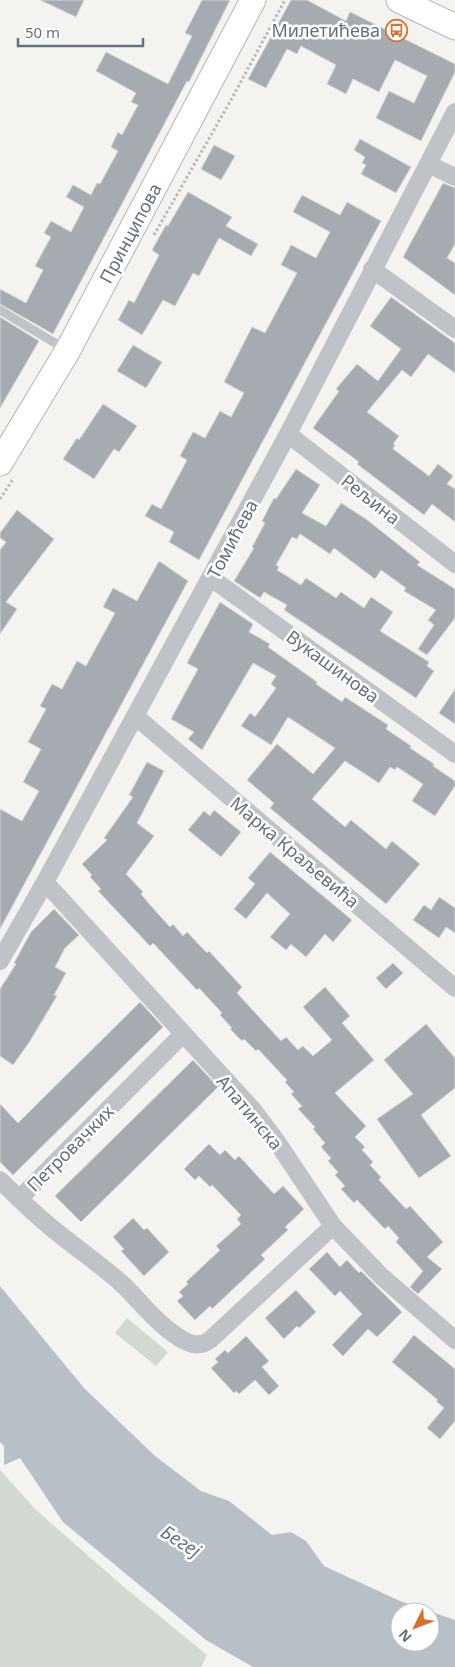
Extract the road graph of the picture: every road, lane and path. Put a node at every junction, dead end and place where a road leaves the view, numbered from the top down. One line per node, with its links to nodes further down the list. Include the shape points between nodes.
1 (253, 0): 10 (street, Принципова)
2 (399, 0): 3 (street)
3 (455, 27)
4 (455, 112): 5 (street, Томићева)
5 (428, 164): 6 (street); 7 (street, Томићева)
6 (455, 178)
7 (372, 270): 9 (street); 11 (street, Томићева)
8 (0, 310): 10 (lane)
9 (455, 329)
10 (68, 350): 12 (street, Принципова)
11 (288, 434): 13 (street, Рељина); 14 (street, Томићева)
12 (0, 462)
13 (455, 564)
14 (211, 578): 15 (street, Томићева); 16 (street, Вукашинова)
15 (135, 716): 17 (street, Томићева); 19 (street, Марка Краљевића)
16 (455, 754)
17 (45, 882): 18 (street, Томићева); 20 (street, Апатинска)
18 (0, 961)
19 (455, 988)
20 (183, 1034): 22 (street, Петровачких); 23 (street, Апатинска, via 258,1117)
21 (0, 1180): 22 (street)
22 (19, 1200): 23 (street, Петровачких, via 117,1280 160,1322 194,1344 208,1342)
23 (333, 1226): 24 (street, Апатинска, via 381,1276)
24 (455, 1340)

